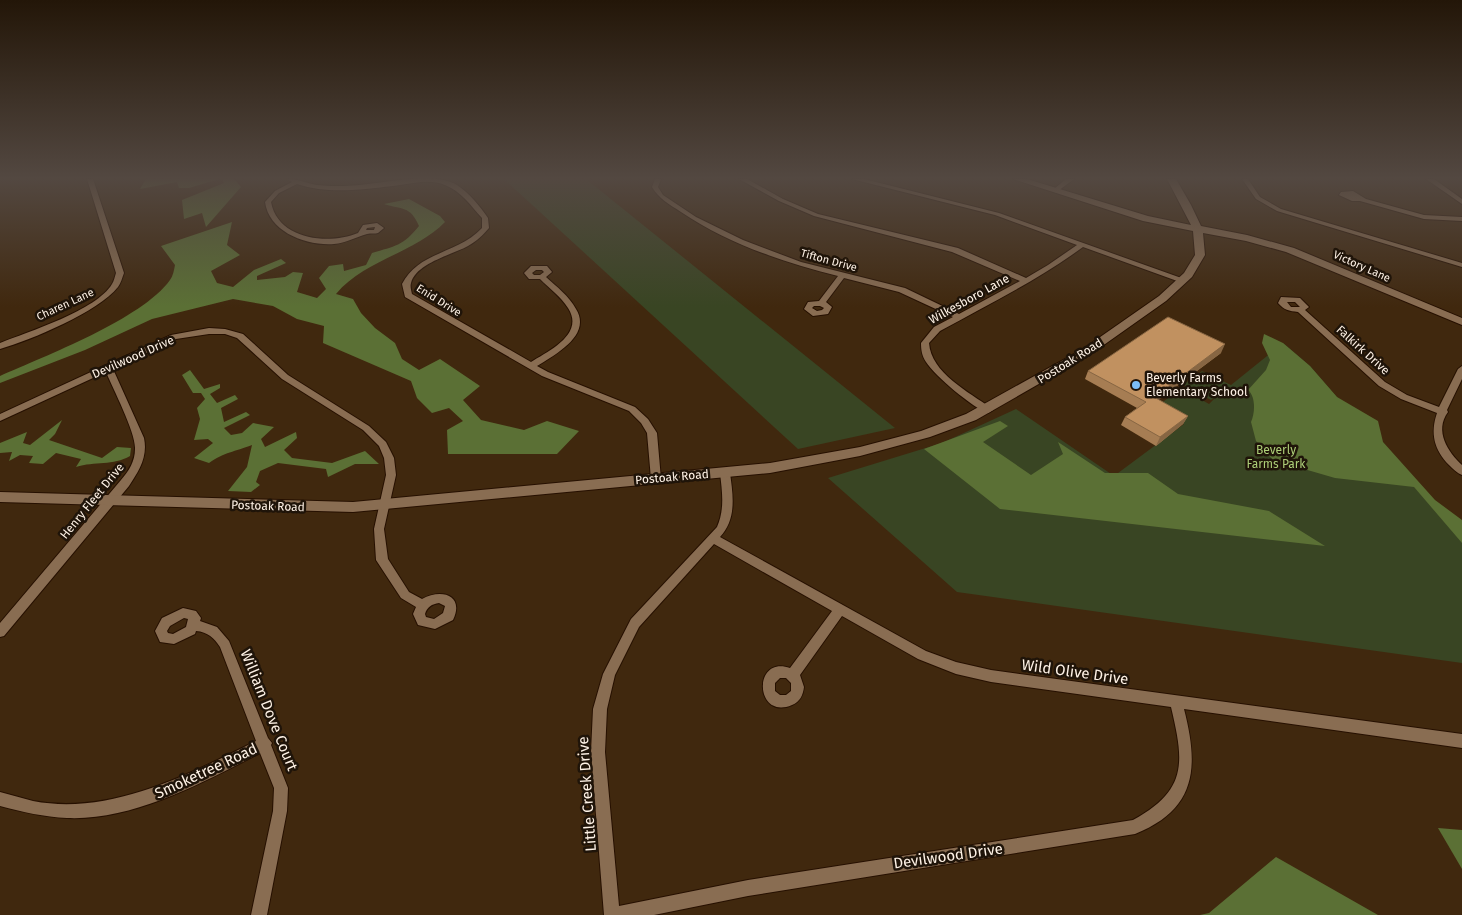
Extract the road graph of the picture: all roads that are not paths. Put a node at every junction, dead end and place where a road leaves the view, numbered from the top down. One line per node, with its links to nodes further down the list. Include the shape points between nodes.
1 (104, 222): 22 (street, Charen Lane, via 120,273 118,283 107,296 87,308)
2 (278, 222): 11 (street, via 312,240 342,240)
3 (485, 222): 23 (street, Enid Drive, via 485,228 475,239 413,272 407,279 405,290 412,299)
4 (700, 222): 14 (street, Tifton Drive, via 773,255)
5 (846, 222): 17 (street, via 958,251)
6 (1018, 222): 12 (street)
7 (1163, 222): 10 (street, Victory Lane)
8 (1193, 222): 10 (street, Postoak Road)
9 (1318, 222): 13 (street)
10 (1196, 228): 16 (street, Postoak Road, via 1200,256); 21 (street, Victory Lane, via 1299,253)
11 (364, 233)
12 (1083, 244): 16 (street); 17 (street, Wilkesboro Lane)
13 (1462, 265)
14 (842, 276): 18 (street); 20 (street, Tifton Drive, via 902,290)
15 (542, 277): 23 (street, via 572,308 577,320 576,328 562,346)
16 (1183, 280): 26 (street, Postoak Road, via 1136,320)
17 (1027, 281): 20 (street, Wilkesboro Lane)
18 (821, 303)
19 (1300, 310): 27 (street, Falkirk Drive, via 1382,384 1404,397)
20 (960, 317): 26 (street, Wilkesboro Lane, via 937,329 928,338 925,354 938,372)
21 (1462, 322)
22 (0, 346)
23 (530, 366): 31 (street, Enid Drive, via 562,382 617,402 639,415 652,433)
24 (108, 367): 28 (street, Devilwood Drive); 33 (street, Henry Fleet Drive, via 141,449 129,477); 34 (street, Devilwood Drive, via 183,335 218,331 240,336 291,381 378,437 387,450 391,466)
25 (1462, 368): 27 (street)
26 (988, 410): 30 (street, Postoak Road, via 950,426 868,450)
27 (1443, 412): 29 (street, via 1436,428 1437,440 1446,456)
28 (0, 418)
29 (1462, 471)
30 (725, 473): 31 (street, Postoak Road); 35 (street, Little Creek Drive, via 728,511)
31 (656, 479): 34 (street, Postoak Road)
32 (0, 497): 33 (street, Postoak Road)
33 (110, 501): 34 (street, Postoak Road, via 328,508); 39 (street, Henry Fleet Drive)
34 (384, 505): 36 (street, Devilwood Drive, via 378,540 382,560 405,595)
35 (714, 539): 37 (street, Wild Olive Drive); 46 (street, Little Creek Drive, via 635,623 608,674 603,692 598,752)
36 (423, 606)
37 (840, 610): 40 (street); 41 (street, Wild Olive Drive, via 922,655 956,668 991,676)
38 (194, 626): 43 (street, William Dove Court, via 210,628 225,645)
39 (0, 632)
40 (792, 676)
41 (1176, 702): 42 (street, Wild Olive Drive); 46 (street, Devilwood Drive, via 1186,742 1184,778 1170,804 1156,817 1135,827 748,888)
42 (1462, 741)
43 (264, 743): 44 (street, Smoketree Road, via 184,784 112,807 47,811 21,807); 45 (street, William Dove Court, via 280,779 281,799)
44 (0, 799)
45 (259, 915)
46 (613, 915)

